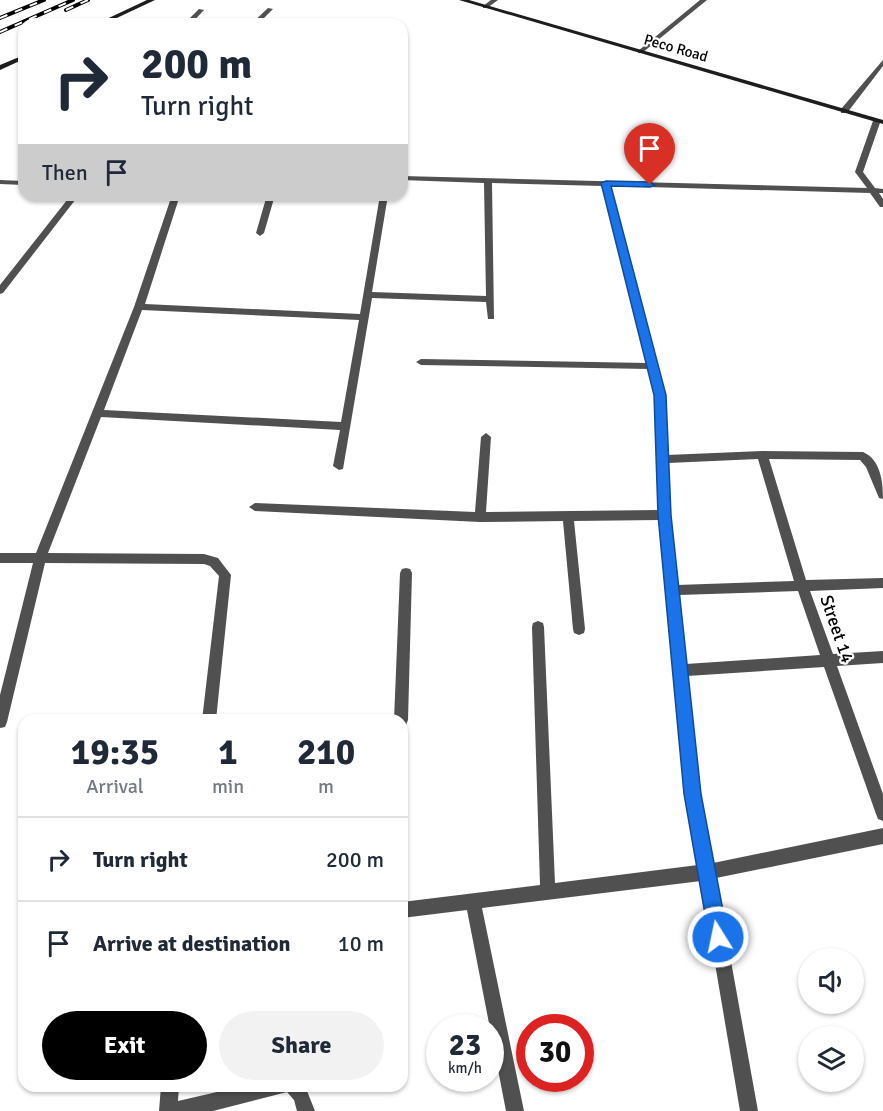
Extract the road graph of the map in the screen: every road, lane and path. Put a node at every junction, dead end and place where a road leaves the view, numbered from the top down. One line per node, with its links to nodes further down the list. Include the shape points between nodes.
1 (152, 0): 8 (street)
2 (462, 0): 5 (street, Peco Road)
3 (495, 0): 5 (street)
4 (704, 0): 11 (street)
5 (485, 7): 11 (street, Peco Road)
6 (270, 9): 10 (street)
7 (201, 10): 9 (street)
8 (112, 18)
9 (193, 18)
10 (260, 18)
11 (640, 51): 15 (street, Peco Road)
12 (18, 60): 14 (street)
13 (883, 62): 15 (street)
14 (0, 68)
15 (844, 111): 16 (street, Peco Road)
16 (880, 121): 22 (street, via 859,172)
17 (408, 178): 19 (street)
18 (0, 182): 20 (street)
19 (488, 182): 21 (street); 32 (street)
20 (18, 183)
21 (606, 183): 22 (street); 37 (street)
22 (872, 191): 23 (street); 28 (street)
23 (883, 191)
24 (70, 201): 30 (street)
25 (174, 201): 33 (street)
26 (269, 201): 29 (street)
27 (383, 201): 31 (street)
28 (883, 205)
29 (260, 233)
30 (0, 291)
31 (368, 295): 32 (street); 34 (street)
32 (490, 299): 35 (street)
33 (139, 307): 34 (street); 38 (street)
34 (365, 317): 39 (street)
35 (491, 317)
36 (421, 362): 37 (street)
37 (654, 366): 42 (street, via 660,395)
38 (97, 413): 39 (street); 50 (street)
39 (346, 426): 43 (street)
40 (486, 437): 48 (street)
41 (762, 455): 42 (street); 44 (street, via 863,456 871,465); 53 (street, Street 14)
42 (663, 459): 46 (street)
43 (339, 466)
44 (883, 495)
45 (255, 507): 48 (street)
46 (664, 515): 47 (street); 54 (street)
47 (568, 516): 48 (street); 56 (street)
48 (480, 517)
49 (0, 558): 50 (street)
50 (40, 559): 60 (street, via 214,562 225,575); 62 (street)
51 (406, 573): 61 (street)
52 (883, 583): 53 (street)
53 (802, 586): 54 (street); 58 (street, Street 14)
54 (672, 590): 59 (street)
55 (538, 627): 66 (street)
56 (579, 629)
57 (883, 657): 58 (street)
58 (829, 660): 59 (street); 63 (street, Street 14)
59 (680, 670): 65 (street, via 693,794)
60 (210, 714)
61 (401, 714)
62 (0, 722)
63 (883, 814)
64 (883, 836): 65 (street)
65 (707, 872): 66 (street); 76 (street)
66 (548, 892): 67 (street)
67 (473, 901): 68 (street); 75 (street)
68 (408, 909)
69 (170, 1092): 72 (street)
70 (256, 1092): 73 (street)
71 (299, 1092): 74 (street)
72 (168, 1111)
73 (175, 1111)
74 (306, 1111)
75 (515, 1111)
76 (749, 1111)

